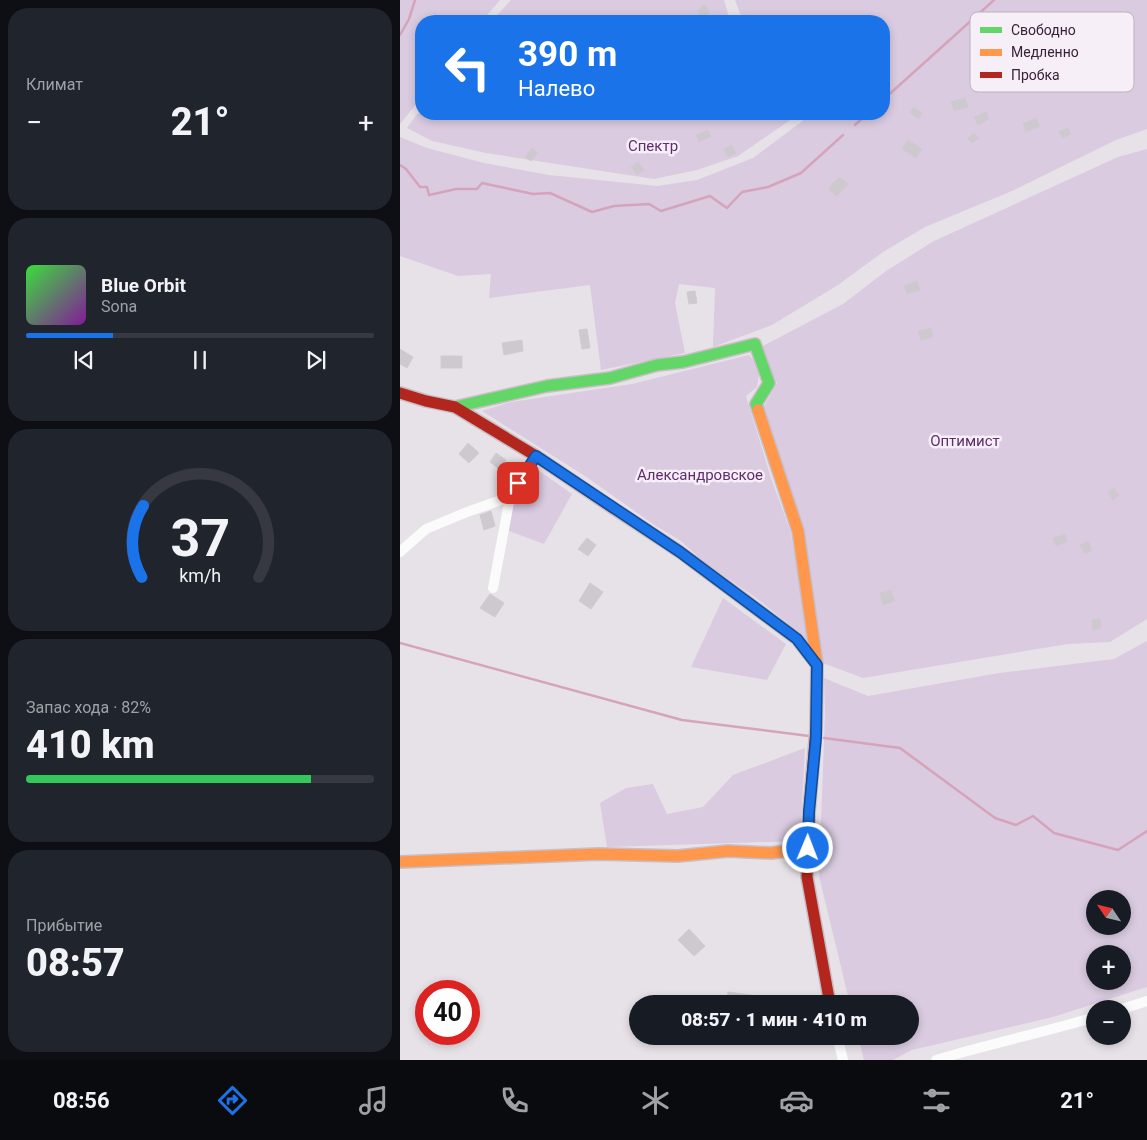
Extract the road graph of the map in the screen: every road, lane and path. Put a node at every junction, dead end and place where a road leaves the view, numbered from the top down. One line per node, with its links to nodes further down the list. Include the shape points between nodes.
1 (400, 393): 2 (street)
2 (454, 407): 3 (street); 7 (street, via 547,386 610,378 755,344 769,383 756,404 798,531)
3 (536, 456): 4 (street); 7 (street, via 680,552 797,639)
4 (510, 497): 5 (street, via 426,530); 6 (street)
5 (400, 552)
6 (493, 588)
7 (817, 665): 8 (street, via 816,738)
8 (808, 848): 9 (street, via 771,853 599,854); 10 (street, via 807,876)
9 (400, 862)
10 (828, 995)
11 (1147, 1001): 12 (street)
12 (1131, 1006)
13 (1086, 1020): 16 (street)
14 (839, 1045): 15 (street)
15 (843, 1060)
16 (936, 1060)

